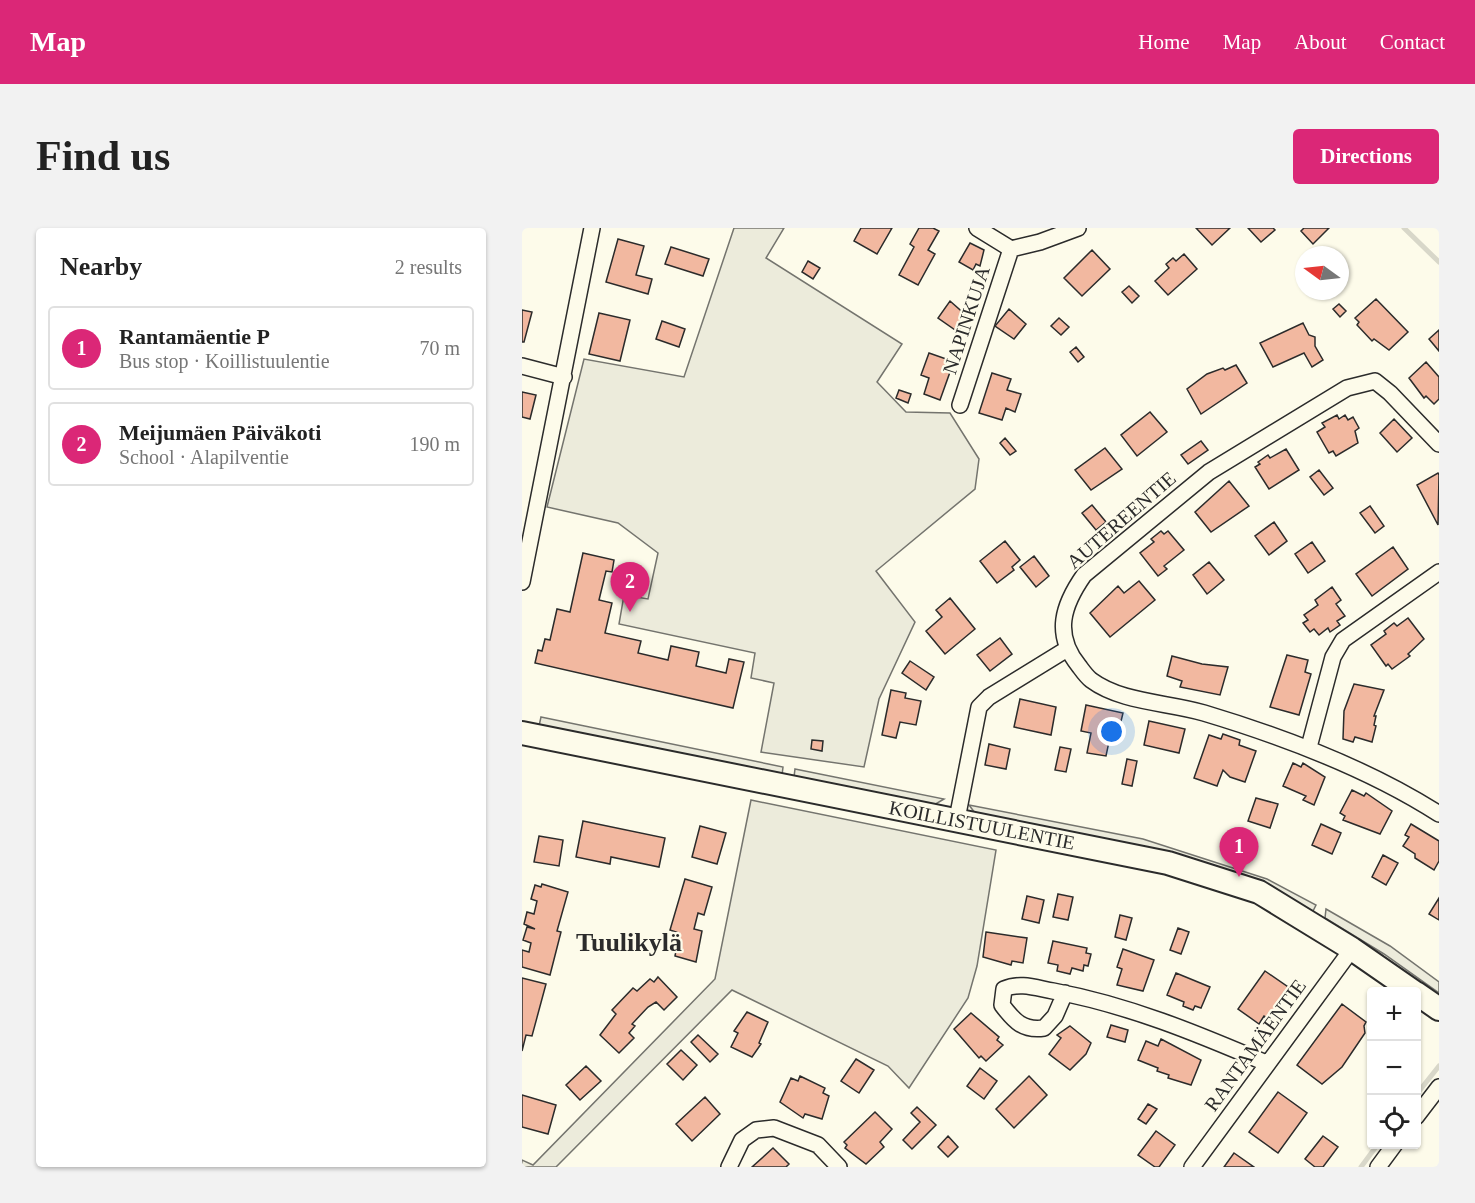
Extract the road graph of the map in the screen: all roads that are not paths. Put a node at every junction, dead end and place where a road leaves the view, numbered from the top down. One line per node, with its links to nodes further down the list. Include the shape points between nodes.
1 (592, 228): 6 (street)
2 (977, 228): 4 (street)
3 (1077, 228): 4 (street)
4 (1011, 249): 7 (street, NAPINKUJA)
5 (522, 366): 6 (street)
6 (564, 377): 10 (street)
7 (960, 405)
8 (1439, 444): 11 (street, AUTEREENTIE, via 1375,381 1347,388 1209,472 1084,575 1070,596 1063,621)
9 (1439, 572): 13 (street, via 1343,640 1333,657)
10 (523, 576)
11 (1067, 649): 13 (street, via 1090,679 1122,694 1202,712); 15 (street, via 979,707)
12 (522, 733): 15 (street, KOILLISTUULENTIE)
13 (1309, 747): 14 (street)
14 (1439, 814)
15 (957, 819): 16 (street, KOILLISTUULENTIE, via 1167,863 1259,892)
16 (1352, 949): 17 (street, KOILLISTUULENTIE); 21 (street, RANTAMÄENTIE)
17 (1408, 987)
18 (1065, 993): 21 (street, via 1179,1026)
19 (1421, 996): 20 (street, KOILLISTUULENTIE)
20 (1439, 1009)
21 (1266, 1063): 27 (street, RANTAMÄENTIE)
22 (1439, 1087): 23 (street)
23 (1421, 1110)
24 (1391, 1149): 28 (street)
25 (729, 1167): 26 (street, via 742,1140 756,1130 774,1128 818,1145)
26 (839, 1167)
27 (1192, 1167)
28 (1378, 1167)

